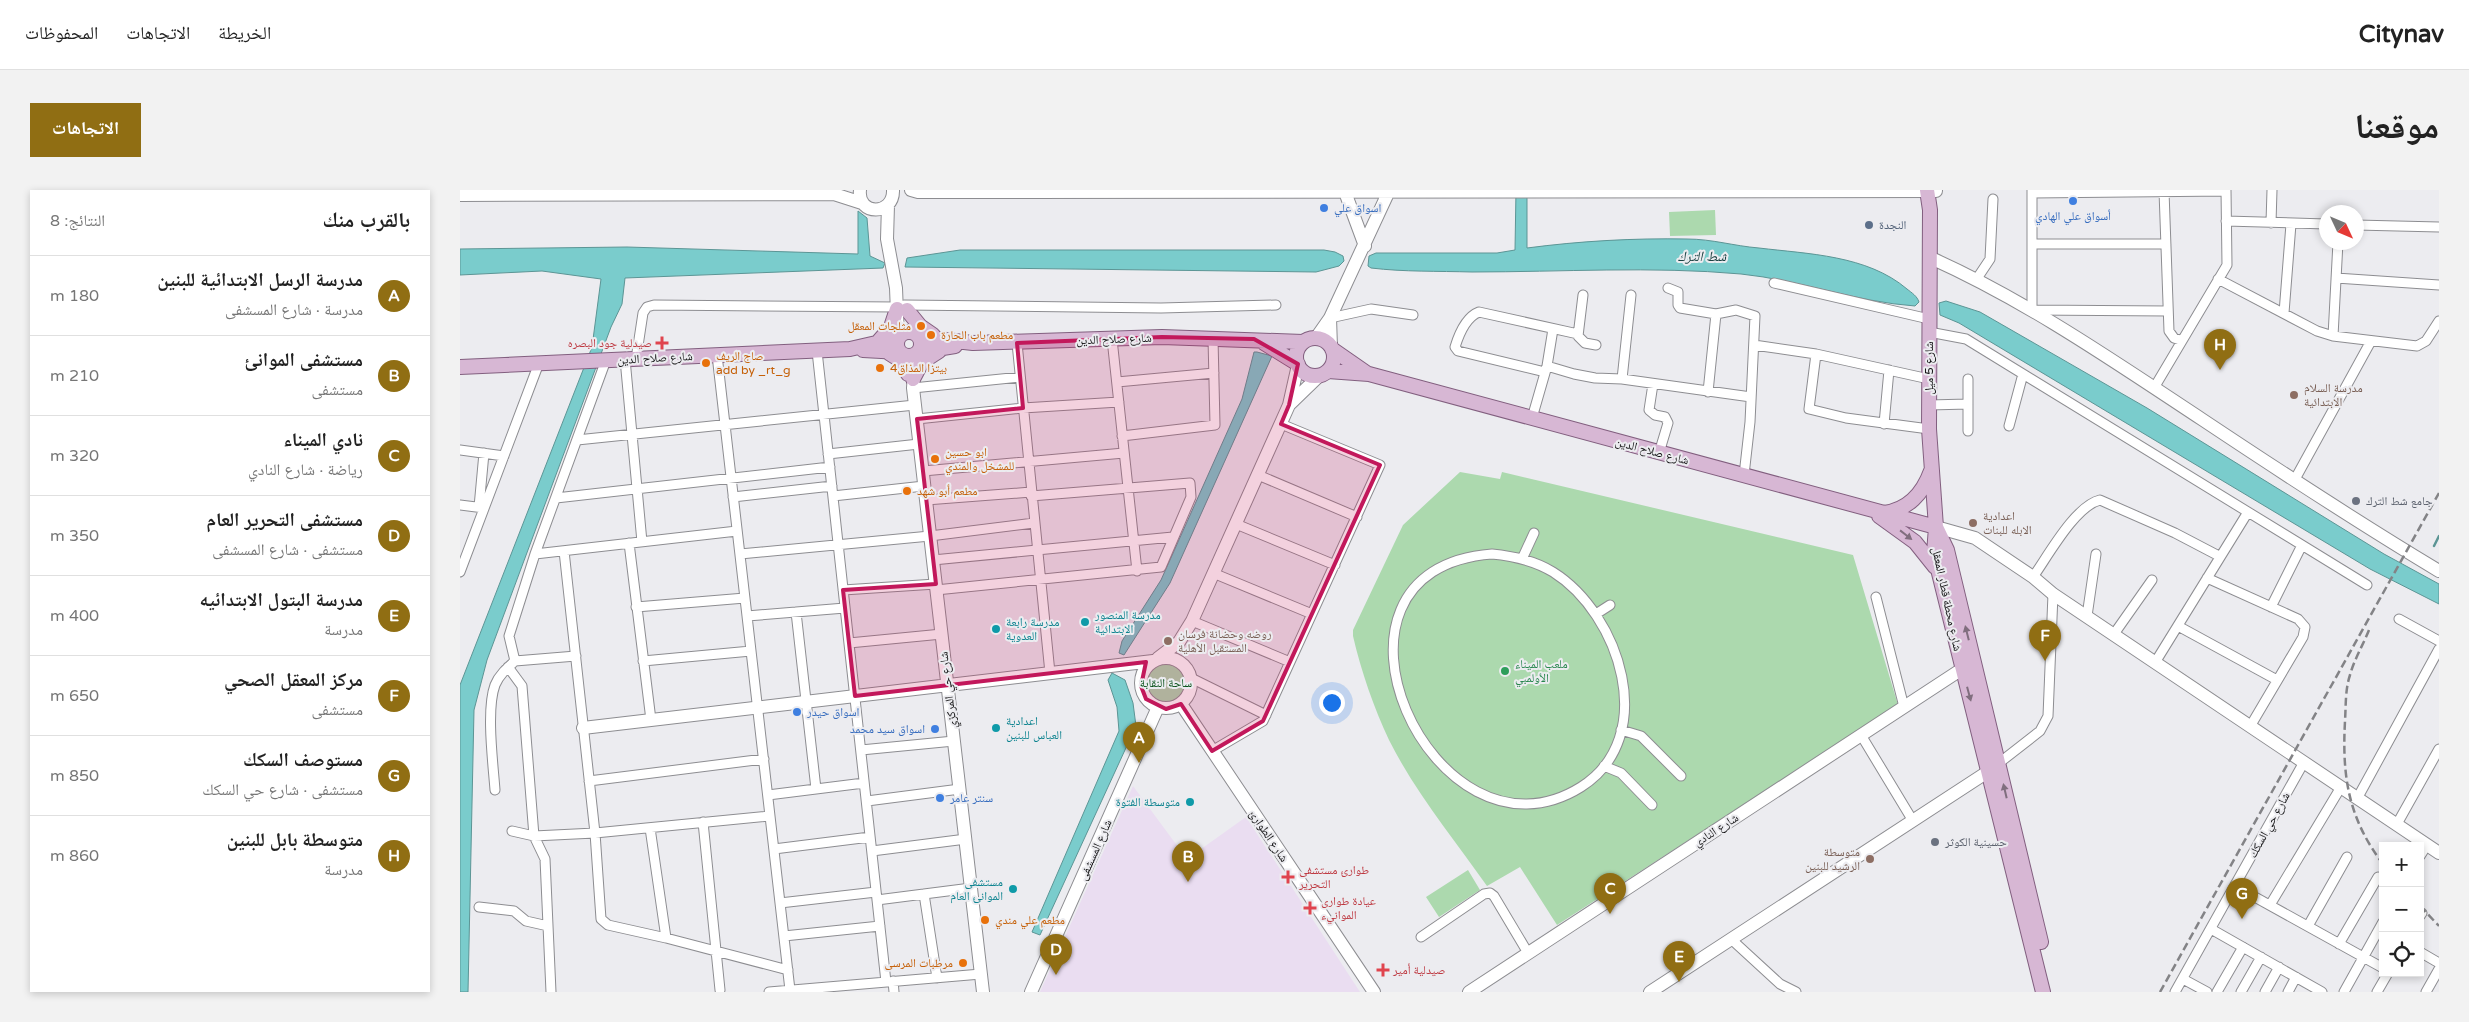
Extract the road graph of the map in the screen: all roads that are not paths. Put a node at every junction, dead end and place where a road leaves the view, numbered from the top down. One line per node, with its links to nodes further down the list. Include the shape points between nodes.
1 (860, 190): 36 (street)
2 (1773, 190): 3 (street); 21 (street)
3 (1820, 190): 4 (street)
4 (1898, 190): 22 (street)
5 (2226, 190): 27 (street); 37 (street)
6 (2272, 190): 38 (street)
7 (915, 191): 8 (street); 34 (street)
8 (934, 191): 9 (street)
9 (1017, 191): 10 (street)
10 (1064, 191): 11 (street)
11 (1147, 191): 12 (street)
12 (1197, 191): 13 (street)
13 (1246, 191): 14 (street)
14 (1326, 191): 26 (street)
15 (1381, 191): 16 (street); 26 (street); 46 (street)
16 (1458, 191): 17 (street)
17 (1506, 191): 18 (street)
18 (1538, 191): 19 (street)
19 (1585, 191): 20 (street)
20 (1632, 191): 21 (street)
21 (1726, 191)
22 (1931, 191): 48 (main road, شارع 5 ميل)
23 (2032, 191): 27 (street); 44 (street)
24 (802, 192): 25 (street); 33 (street)
25 (839, 192): 36 (street)
26 (1345, 192): 46 (street)
27 (2164, 192): 45 (street)
28 (465, 193): 29 (street)
29 (513, 193): 30 (street)
30 (563, 193): 31 (street)
31 (620, 193): 32 (street)
32 (703, 193): 33 (street)
33 (751, 193)
34 (891, 199): 36 (street, via 881,210); 43 (street)
35 (1993, 199): 51 (street, via 1990,259)
36 (867, 206): 43 (street)
37 (2226, 221): 38 (street); 50 (street, via 2227,265)
38 (2271, 223): 39 (street)
39 (2292, 224): 40 (street); 61 (street)
40 (2319, 224)
41 (2364, 225): 42 (street)
42 (2439, 227)
43 (887, 239): 58 (street)
44 (2032, 244): 45 (street); 59 (street)
45 (2166, 244): 60 (street)
46 (1364, 246): 64 (street)
47 (2338, 250): 49 (street)
48 (1930, 258): 51 (street); 66 (main road, شارع 5 ميل)
49 (2336, 278): 53 (street); 70 (street)
50 (2218, 279): 61 (street); 75 (street)
51 (1976, 280): 59 (street)
52 (1774, 284): 66 (street)
53 (2439, 285)
54 (1668, 288): 62 (street, via 1678,292 1680,308)
55 (1631, 294): 99 (street)
56 (1583, 295): 68 (street)
57 (1276, 305): 58 (street)
58 (901, 308): 69 (street); 78 (main road); 82 (street, شارع حي المركزي); 82 (main road, via 891,327); 86 (street, via 654,305 643,312)
59 (2032, 310): 60 (street); 104 (street)
60 (2168, 311): 75 (street, via 2170,331 2174,338)
61 (2284, 313): 70 (street)
62 (1716, 314): 80 (street, via 1736,310 1755,316); 105 (street)
63 (1413, 315): 64 (street, via 1371,309)
64 (1330, 318): 74 (street); 81 (street)
65 (2439, 321): 76 (street, via 2422,345)
66 (1929, 325): 96 (street, via 1966,339); 98 (main road, شارع 5 ميل)
67 (1553, 329): 68 (street); 91 (street); 91 (street, via 1479,312 1459,332 1455,347 1458,351)
68 (1578, 334): 79 (street, via 1580,341)
69 (919, 336): 78 (main road, شارع صلاح الدين); 82 (main road, via 921,346); 82 (main road, شارع صلاح الدين, via 906,332)
70 (2333, 336): 76 (street)
71 (1213, 338): 72 (main road, شارع صلاح الدين); 73 (main road, شارع صلاح الدين); 93 (street)
72 (1112, 339): 77 (main road, شارع صلاح الدين); 102 (street)
73 (1254, 339): 74 (main road, شارع صلاح الدين); 89 (main road, شارع صلاح الدين)
74 (1310, 340): 81 (main road, via 1322,340); 89 (main road, via 1297,353)
75 (2180, 340): 104 (street)
76 (2371, 341): 139 (street)
77 (1017, 343): 78 (main road, شارع صلاح الدين); 97 (street)
78 (944, 344): 82 (main road, شارع صلاح الدين); 101 (main road, via 922,362)
79 (1596, 345)
80 (1754, 345): 84 (street); 106 (street)
81 (1331, 348): 94 (main road, via 1334,360); 95 (main road, شارع صلاح الدين)
82 (900, 349): 83 (main road, شارع صلاح الدين); 101 (street, شارع حي المركزي); 101 (main road, via 900,360)
83 (817, 351): 85 (main road, شارع صلاح الدين); 113 (street)
84 (1816, 354): 92 (street); 117 (street, via 1809,410)
85 (717, 355): 86 (main road, شارع صلاح الدين); 118 (street)
86 (631, 359): 87 (main road, شارع صلاح الدين); 122 (street)
87 (606, 360): 88 (main road, شارع صلاح الدين); 124 (street)
88 (539, 363): 90 (main road, شارع صلاح الدين); 131 (street)
89 (1298, 364): 94 (main road, via 1307,374); 110 (street)
90 (460, 367)
91 (1546, 369): 99 (street); 114 (street)
92 (1889, 370): 98 (street); 117 (street)
93 (1214, 373): 102 (street); 123 (street, via 1215,426)
94 (1324, 373): 95 (main road, شارع صلاح الدين); 110 (street)
95 (1368, 374): 114 (main road, شارع صلاح الدين)
96 (2023, 374): 119 (street); 152 (street)
97 (1020, 377): 101 (street); 112 (street)
98 (1929, 378): 111 (main road, شارع 5 ميل)
99 (1622, 379): 103 (street)
100 (1968, 379): 108 (street)
101 (911, 380): 109 (street, شارع حي المركزي)
102 (1117, 382): 107 (street)
103 (1653, 384): 105 (street); 129 (street, via 1649,410 1668,420)
104 (2154, 388): 139 (street)
105 (1708, 392): 106 (street)
106 (1752, 397): 137 (street)
107 (1119, 402): 112 (street); 123 (street)
108 (1968, 404): 111 (street); 121 (street)
109 (915, 405): 113 (street); 115 (street, شارع حي المركزي)
110 (1290, 405): 116 (street)
111 (1929, 405): 120 (main road, شارع 5 ميل)
112 (1023, 408): 115 (street); 132 (street)
113 (824, 414): 118 (street); 130 (street)
114 (1532, 418): 129 (main road, شارع صلاح الدين)
115 (917, 419): 125 (street, شارع حي المركزي)
116 (1281, 424): 136 (street); 154 (street, via 1380,465)
117 (1884, 424): 120 (street)
118 (725, 425): 122 (street); 138 (street)
119 (2009, 426)
120 (1929, 429): 135 (main road, شارع 5 ميل)
121 (1968, 431)
122 (632, 435): 124 (street); 143 (street)
123 (1122, 436): 128 (street)
124 (577, 440): 147 (street)
125 (919, 444): 130 (street); 134 (street, شارع حي المركزي)
126 (460, 450): 127 (street)
127 (484, 453): 131 (street); 150 (street)
128 (1124, 453): 132 (street); 142 (street)
129 (1659, 453): 137 (main road, شارع صلاح الدين)
130 (828, 454): 133 (street)
131 (504, 456): 150 (street)
132 (1028, 460): 134 (street); 144 (street)
133 (830, 467): 138 (street); 140 (street)
134 (923, 471): 141 (street, شارع حي المركزي)
135 (1931, 471): 153 (main road, via 1912,500 1899,509); 157 (main road, شارع 5 ميل)
136 (1258, 475): 154 (street); 156 (street)
137 (1744, 476): 151 (main road, شارع صلاح الدين)
138 (731, 478): 143 (street); 146 (street)
139 (2294, 481): 177 (street)
140 (832, 486): 145 (street); 146 (street)
141 (924, 486): 145 (street); 148 (street, شارع حي المركزي)
142 (1128, 488): 144 (street); 161 (street, via 1190,483 1191,497); 163 (street)
143 (637, 489): 147 (street); 162 (street)
144 (1031, 494): 148 (street); 155 (street)
145 (833, 496): 165 (street)
146 (733, 497): 158 (street)
147 (556, 498): 169 (street)
148 (926, 500): 160 (street, شارع حي المركزي)
149 (460, 505): 150 (street)
150 (482, 508): 178 (street)
151 (1866, 508): 153 (main road, شارع صلاح الدين); 180 (main road, one-way to 180, via 1915,542 1928,555)
152 (2248, 512): 166 (street); 172 (street)
153 (1882, 513): 157 (main road, شارع صلاح الدين)
154 (1356, 517): 175 (street)
155 (1034, 523): 160 (street); 168 (street)
156 (1236, 524): 175 (street); 179 (street)
157 (1936, 527): 180 (main road, شارع محطة قطار المعقل, via 1934,553); 181 (street, via 1975,538); 242 (main road, شارع محطة قطار المعقل, one-way to 157, via 1947,550)
158 (737, 531): 162 (street); 170 (street)
159 (1534, 533): 173 (street)
160 (930, 536): 165 (street); 174 (street, شارع حي المركزي)
161 (1173, 537): 163 (street); 176 (street, via 1160,567)
162 (642, 542): 164 (street)
163 (1134, 542): 168 (street); 176 (street)
164 (629, 543): 167 (street); 192 (street)
165 (838, 544): 170 (street); 187 (street)
166 (2302, 545): 185 (street); 193 (street)
167 (564, 551): 169 (street); 210 (street)
168 (1036, 551): 174 (street); 183 (street)
169 (535, 554): 215 (street, via 509,636)
170 (740, 554): 190 (street)
171 (2096, 554): 199 (street)
172 (2219, 556): 181 (street, via 2159,525 2100,500 2090,503 2077,516); 182 (street)
173 (1522, 559): 197 (street, via 1565,581); 241 (street, via 1492,554 1476,556 1447,565 1421,582 1402,607 1395,629 1393,669 1400,698 1420,739 1440,763 1465,784 1493,797 1523,802 1554,800 1582,786)
174 (933, 560): 186 (street, شارع حي المركزي)
175 (1335, 565): 196 (street)
176 (1138, 571): 183 (street)
177 (2439, 571)
178 (460, 572)
179 (1214, 574): 196 (street); 201 (street)
180 (1939, 574): 217 (main road, شارع محطة قطار المعقل)
181 (2033, 577): 188 (street)
182 (2207, 578): 193 (street); 202 (street)
183 (1040, 580): 186 (street); 218 (street)
184 (2152, 580): 204 (street)
185 (2367, 585)
186 (936, 587): 187 (street); 203 (street, شارع حي المركزي)
187 (843, 590): 194 (street)
188 (2053, 594): 199 (street); 242 (street, via 2048,716 2040,731)
189 (1876, 597): 228 (street)
190 (745, 598): 192 (street); 198 (street)
191 (1610, 605): 197 (street)
192 (636, 607): 212 (street)
193 (2271, 607): 221 (street, via 2298,619 2305,627)
194 (845, 608): 195 (street); 207 (street)
195 (796, 612): 198 (street); 224 (street)
196 (1312, 614): 213 (street)
197 (1596, 614): 233 (street, via 1613,645 1621,673 1624,705)
198 (747, 616): 209 (street)
199 (2087, 616): 204 (street)
200 (2399, 619): 206 (street)
201 (1192, 621): 205 (street); 213 (street)
202 (2178, 626): 214 (street); 221 (street)
203 (942, 634): 207 (street); 222 (street, شارع حي المركزي)
204 (2114, 634): 214 (street)
205 (1185, 635): 211 (street); 219 (street)
206 (2439, 641)
207 (849, 643): 223 (street)
208 (2439, 649): 251 (street)
209 (751, 651): 212 (street); 226 (street)
210 (576, 656): 215 (street); 232 (street)
211 (1155, 660): 216 (street); 219 (street, via 1175,659); 220 (street, via 1147,666)
212 (643, 661): 230 (street)
213 (1290, 662): 229 (street)
214 (2156, 662): 231 (street)
215 (511, 664): 249 (street, via 495,686 491,718); 261 (street, via 522,686)
216 (1113, 665): 218 (street); 220 (street)
217 (1962, 669): 228 (street, شارع النادي); 242 (main road, شارع محطة قطار المعقل, one-way to 242)
218 (1050, 673): 222 (street)
219 (1190, 674): 225 (street, via 1190,692); 229 (street)
220 (1141, 678): 227 (street, via 1142,693)
221 (2277, 680): 231 (street)
222 (948, 685): 223 (street); 235 (street, شارع حي المركزي)
223 (855, 696): 224 (street); 237 (street)
224 (806, 702): 226 (street); 248 (street)
225 (1181, 704): 227 (street); 238 (street, شارع الطوارئ)
226 (758, 707): 230 (street); 239 (street)
227 (1158, 707): 314 (street, شارع المسشفى)
228 (1904, 707): 234 (street, شارع النادي)
229 (1266, 715): 238 (street, via 1263,722)
230 (650, 720): 232 (street)
231 (2251, 725): 240 (street)
232 (583, 728): 244 (street)
233 (1621, 730): 241 (street); 243 (street, via 1641,736)
234 (1861, 735): 255 (street); 290 (street, شارع النادي)
235 (954, 741): 237 (street); 247 (street, شارع حي المركزي)
236 (2439, 749): 257 (street)
237 (861, 750): 245 (street)
238 (1212, 751): 315 (street, شارع الطوارئ)
239 (764, 759): 244 (street); 250 (street)
240 (2304, 762): 246 (street); 271 (street, شارع حي السكك)
241 (1604, 766): 253 (street, via 1621,773)
242 (1994, 767): 255 (street); 319 (main road, شارع محطة قطار المعقل); 320 (main road, شارع محطة قطار المعقل, one-way to 242)
243 (1681, 776)
244 (589, 781): 260 (street)
245 (864, 783): 248 (street); 252 (street)
246 (2341, 787): 251 (street); 276 (street)
247 (960, 788): 252 (street); 263 (street, شارع حي المركزي)
248 (816, 789): 250 (street)
249 (495, 790)
250 (768, 795): 254 (street)
251 (2358, 797): 257 (street)
252 (866, 802): 262 (street)
253 (1652, 804)
254 (770, 816): 256 (street); 265 (street)
255 (1913, 821): 286 (street)
256 (703, 822): 258 (street); 289 (street)
257 (2397, 824): 264 (street)
258 (650, 828): 260 (street); 285 (street)
259 (512, 831): 261 (street)
260 (595, 833): 261 (street); 285 (street, via 601,919 608,925)
261 (534, 836): 278 (street, via 545,859)
262 (870, 837): 265 (street); 267 (street)
263 (966, 839): 267 (street); 272 (street, شارع حي المركزي)
264 (2416, 842)
265 (774, 849): 275 (street)
266 (2424, 850): 268 (street)
267 (872, 851): 274 (street)
268 (2439, 853)
269 (2347, 857): 280 (street)
270 (2378, 877): 287 (street)
271 (2235, 886): 276 (street); 281 (street, شارع حي السكك)
272 (971, 888): 273 (street); 299 (street, شارع حي المركزي)
273 (924, 894): 274 (street); 302 (street)
274 (877, 896): 275 (street); 279 (street)
275 (780, 903): 283 (street)
276 (2270, 905): 280 (street)
277 (480, 907): 278 (street, via 514,912 526,921)
278 (548, 926): 310 (street)
279 (880, 926): 283 (street); 304 (street)
280 (2308, 926): 287 (street)
281 (2211, 929): 288 (street); 303 (street, شارع حي السكك)
282 (2379, 929): 293 (street)
283 (784, 936): 298 (street)
284 (1421, 937): 290 (street, via 1490,893)
285 (666, 938): 289 (street)
286 (1731, 939): 305 (street); 317 (street)
287 (2339, 944): 293 (street)
288 (2243, 947): 292 (street); 323 (street)
289 (717, 951): 298 (street); 307 (street)
290 (1528, 953): 316 (street, شارع النادي)
291 (2424, 954): 294 (street)
292 (2261, 957): 296 (street); 324 (street)
293 (2363, 957): 295 (street); 327 (street)
294 (2439, 963)
295 (2379, 966)
296 (2279, 967): 300 (street); 325 (street)
297 (2439, 969): 329 (street)
298 (788, 970): 308 (street)
299 (981, 974): 302 (street); 313 (street, شارع حي المركزي)
300 (2296, 977): 309 (street); 326 (street)
301 (2386, 977): 328 (street)
302 (937, 978): 304 (street)
303 (2183, 979): 321 (street, شارع حي السكك); 322 (street)
304 (890, 982): 306 (street); 312 (street)
305 (1778, 988): 318 (street)
306 (831, 989): 308 (street)
307 (720, 990)
308 (790, 990): 311 (street)
309 (2317, 991)
310 (551, 992)
311 (769, 992)
312 (894, 992)
313 (983, 992)
314 (1031, 992)
315 (1374, 992)
316 (1469, 992)
317 (1650, 992)
318 (1796, 992)
319 (2043, 992)
320 (2053, 992)
321 (2176, 992)
322 (2207, 992)
323 (2217, 992)
324 (2241, 992)
325 (2265, 992)
326 (2288, 992)
327 (2344, 992)
328 (2377, 992)
329 (2426, 992)

